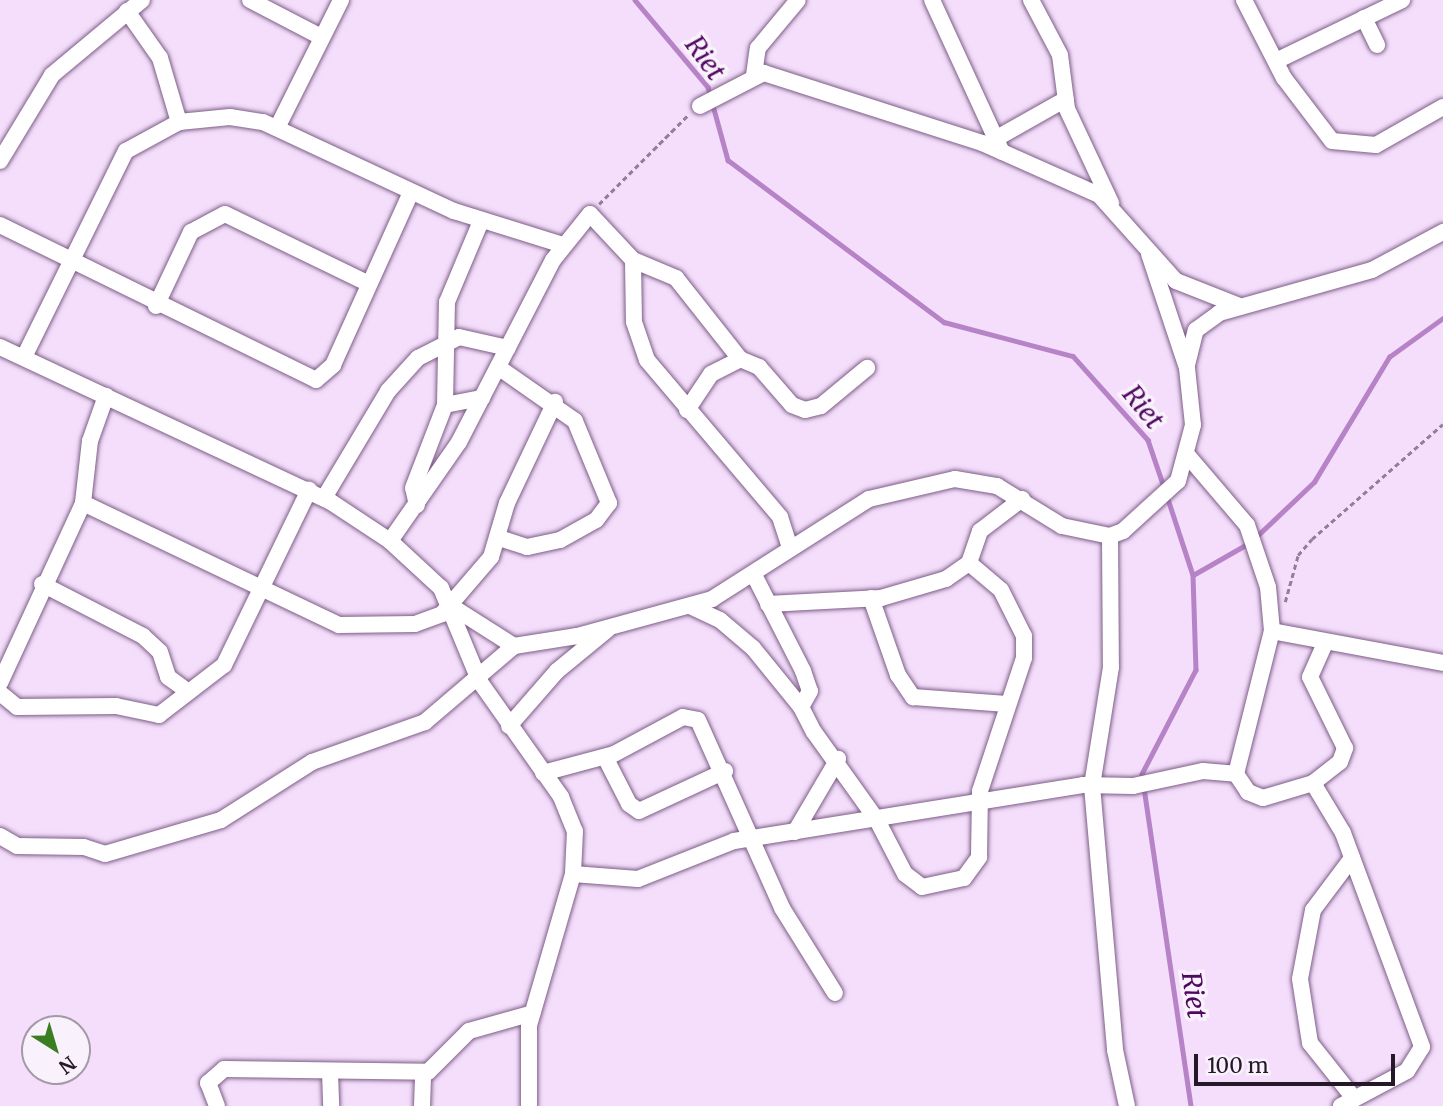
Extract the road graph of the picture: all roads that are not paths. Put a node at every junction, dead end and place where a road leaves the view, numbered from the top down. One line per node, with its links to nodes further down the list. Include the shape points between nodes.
1 (142, 0): 9 (street)
2 (250, 0): 11 (street)
3 (341, 0): 11 (street)
4 (798, 0): 14 (street, via 758,48)
5 (932, 0): 20 (street)
6 (1031, 0): 15 (street, via 1060,55)
7 (1244, 0): 13 (street)
8 (1402, 0): 10 (street)
9 (127, 11): 18 (street, via 160,58); 21 (street, via 52,75)
10 (1364, 18): 12 (street); 13 (street)
11 (321, 37): 19 (street)
12 (1377, 45)
13 (1278, 60): 17 (street, via 1322,134 1344,145 1363,149 1387,141)
14 (754, 75): 16 (street); 20 (street, via 787,78)
15 (1066, 99): 20 (street); 23 (street)
16 (700, 106)
17 (1443, 107)
18 (179, 122): 19 (street, via 230,117); 30 (street, via 125,151)
19 (276, 128): 22 (street)
20 (1000, 145): 23 (street)
21 (0, 160)
22 (411, 192): 24 (street); 31 (street)
23 (1111, 204): 28 (street)
24 (481, 221): 27 (street); 34 (street, via 447,302)
25 (0, 225): 30 (street)
26 (1443, 232): 32 (street, via 1330,285)
27 (563, 245): 29 (street, via 590,214); 36 (street)
28 (1149, 254): 32 (street, via 1188,288); 41 (street)
29 (634, 260): 38 (street, via 676,278); 46 (street, via 629,276 641,347)
30 (66, 262): 33 (street); 37 (street)
31 (369, 284): 33 (street, via 225,214 191,232); 33 (street, via 330,370 316,380)
32 (1237, 305): 41 (street, via 1196,330)
33 (156, 306)
34 (445, 341): 36 (street, via 475,337); 45 (street); 48 (street, via 398,377)
35 (0, 347): 37 (street)
36 (508, 348): 39 (street)
37 (24, 356): 42 (street)
38 (740, 359): 40 (street, via 759,367 792,405 805,410 821,406); 46 (street, via 711,374)
39 (498, 367): 43 (street); 44 (street)
40 (867, 368)
41 (1187, 368): 47 (street, via 1194,411)
42 (106, 396): 48 (street); 50 (street, via 90,441)
43 (482, 398): 45 (street); 51 (street)
44 (555, 401): 53 (street, via 507,503); 53 (street, via 575,421 592,453 607,508 560,540 527,547)
45 (444, 405): 51 (street, via 413,488)
46 (687, 410): 55 (street, via 780,517)
47 (1188, 456): 52 (street, via 1174,486 1139,522); 65 (street, via 1247,525 1268,587)
48 (316, 494): 54 (street); 59 (street)
49 (1022, 499): 52 (street, via 1062,526); 55 (street, via 975,480 927,484 869,499); 56 (street, via 980,531)
50 (83, 503): 58 (street); 59 (street)
51 (417, 505): 54 (street)
52 (1110, 536): 82 (street, via 1111,667)
53 (500, 538): 62 (street, via 476,580)
54 (390, 541): 62 (street, via 441,588)
55 (790, 548): 57 (street)
56 (969, 563): 60 (street, via 928,587); 73 (street, via 998,586 1024,636 1024,658)
57 (755, 577): 61 (street); 63 (street)
58 (42, 584): 70 (street); 71 (street, via 143,636 160,652 168,677)
59 (262, 585): 62 (street, via 347,626 377,620 415,624); 71 (street, via 218,674)
60 (871, 598): 61 (street); 73 (street, via 898,675 913,696)
61 (768, 604): 74 (street, via 810,691)
62 (451, 606): 67 (street); 69 (street)
63 (690, 606): 64 (street); 74 (street, via 720,620 753,648)
64 (614, 624): 67 (street); 75 (street, via 557,671)
65 (1272, 631): 66 (street); 80 (street)
66 (1324, 645): 68 (street); 81 (street, via 1310,677 1345,748 1340,762)
67 (514, 646): 69 (street)
68 (1443, 663)
69 (480, 682): 75 (street); 86 (street, via 402,735 312,762 221,820 186,832 105,855 83,847 17,846)
70 (0, 683)
71 (187, 691): 72 (street, via 151,718 116,706 17,707)
72 (0, 693)
73 (1007, 704): 83 (street)
74 (801, 707): 77 (street)
75 (509, 726): 79 (street)
76 (605, 757): 78 (street, via 629,804 639,811); 78 (street, via 687,717 703,724); 79 (street)
77 (838, 759): 84 (street); 85 (street)
78 (725, 771): 87 (street)
79 (543, 773): 89 (street, via 575,831)
80 (1236, 774): 81 (street, via 1248,792 1262,798); 82 (street, via 1203,771 1133,786)
81 (1313, 783): 88 (street)
82 (1092, 786): 83 (street); 99 (street, via 1115,1050)
83 (979, 804): 84 (street); 84 (street, via 982,842 975,866 964,878 932,886 911,882)
84 (877, 820): 85 (street)
85 (795, 832): 87 (street)
86 (0, 836)
87 (755, 838): 89 (street, via 719,844 638,878); 90 (street, via 782,908)
88 (1352, 858): 94 (street, via 1313,910 1300,979 1310,1043); 94 (street, via 1422,1047 1407,1071)
89 (573, 874): 91 (street)
90 (835, 993)
91 (533, 1013): 93 (street, via 470,1031 442,1065); 98 (street)
92 (330, 1072): 93 (street); 95 (street, via 224,1069 208,1083); 96 (street)
93 (423, 1072): 97 (street)
94 (1347, 1102)
95 (217, 1106)
96 (331, 1106)
97 (422, 1106)
98 (529, 1106)
99 (1127, 1106)

